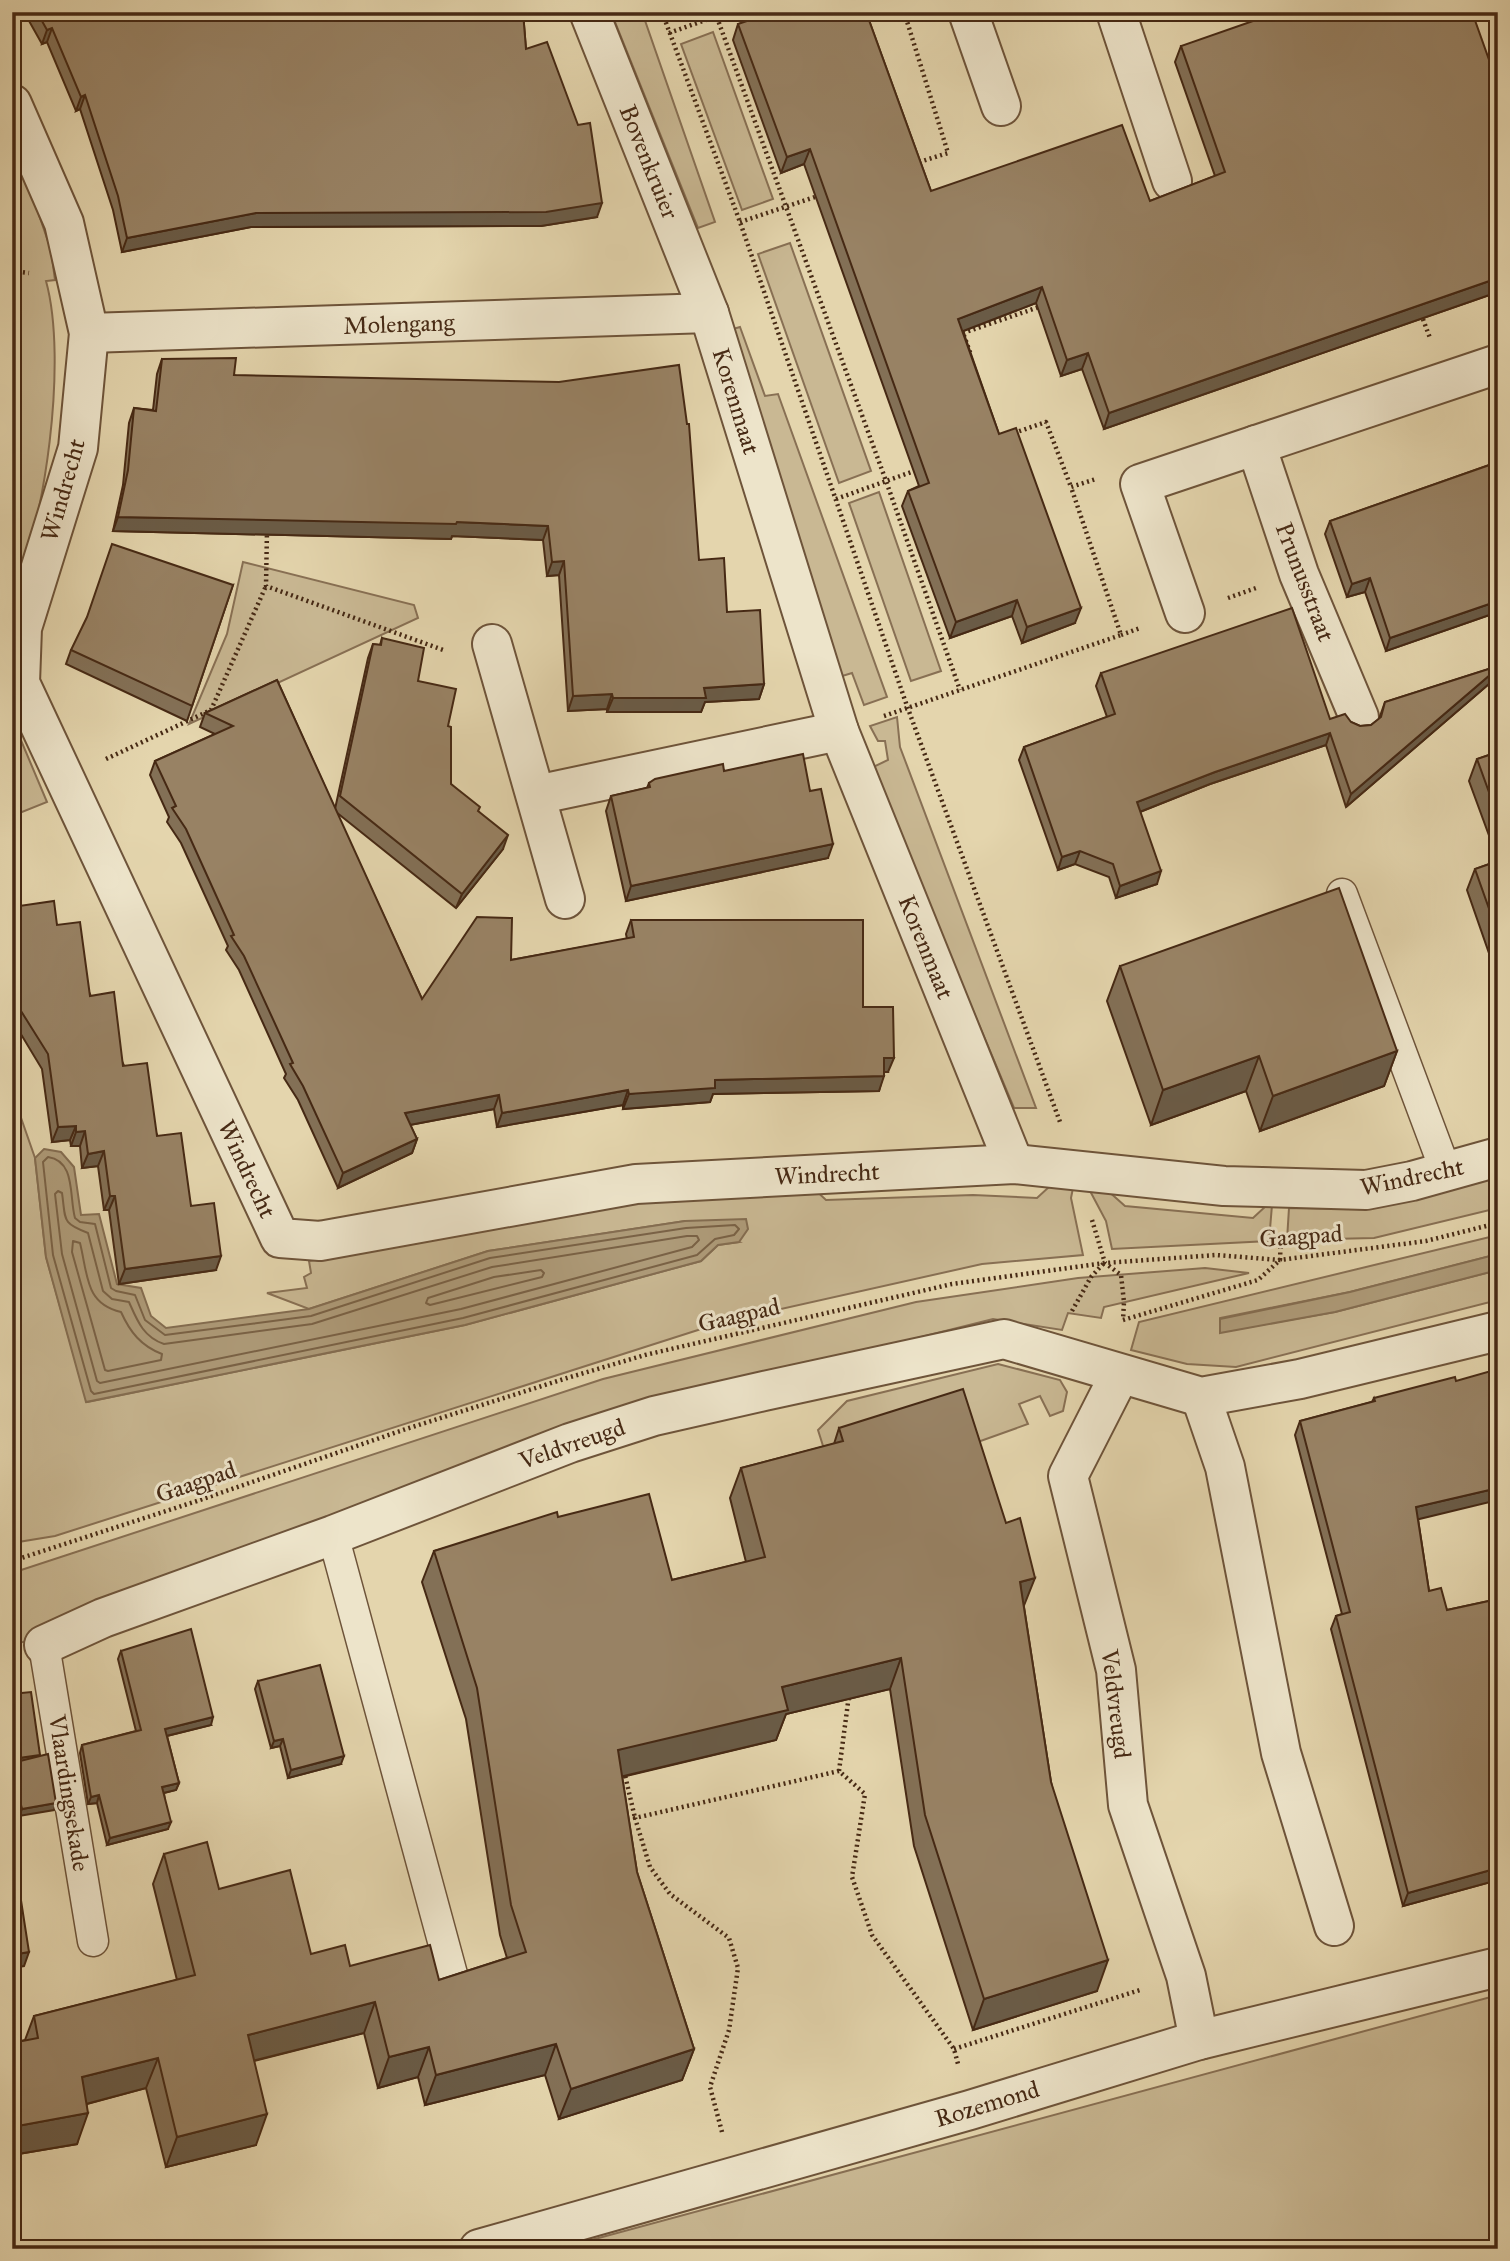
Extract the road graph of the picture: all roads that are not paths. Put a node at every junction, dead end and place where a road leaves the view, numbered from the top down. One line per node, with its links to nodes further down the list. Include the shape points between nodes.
1 (589, 12): 7 (street, Bovenkruier)
2 (968, 12): 5 (street)
3 (1116, 12): 6 (street)
4 (12, 104): 8 (street, Windrecht, via 64,223)
5 (1001, 106)
6 (1172, 181)
7 (709, 313): 8 (street, Molengang); 14 (street, Korenmaat)
8 (89, 333): 19 (street, Windrecht, via 78,448 22,628 20,683 279,1238 320,1241 635,1184)
9 (1498, 364): 10 (street)
10 (1256, 445): 11 (street, via 1140,484); 13 (street, Prunusstraat, via 1299,574)
11 (1185, 613)
12 (492, 644): 15 (street)
13 (1359, 717)
14 (839, 731): 15 (street); 19 (street, Korenmaat)
15 (536, 795): 17 (street)
16 (1342, 894): 20 (lane)
17 (565, 899)
18 (1498, 1157): 20 (street, Windrecht)
19 (1014, 1164): 20 (street, Windrecht, via 1224,1186 1366,1190)
20 (1446, 1172)
21 (1498, 1331): 23 (street, Veldvreugd, via 1300,1379)
22 (1120, 1374): 23 (street, Veldvreugd); 24 (street, Veldvreugd, via 1004,1339 654,1416 570,1443); 30 (street, Veldvreugd, via 1068,1476 1115,1671 1128,1805 1186,1976)
23 (1201, 1397): 26 (street, via 1225,1467 1281,1754)
24 (334, 1535): 25 (street, Veldvreugd, via 103,1618); 29 (lane)
25 (44, 1645): 27 (lane, Vlaardingsekade)
26 (1334, 1926)
27 (93, 1941)
28 (1498, 1967): 30 (street, Rozemond)
29 (453, 1978)
30 (1199, 2040): 31 (street, Rozemond)
31 (479, 2249)

